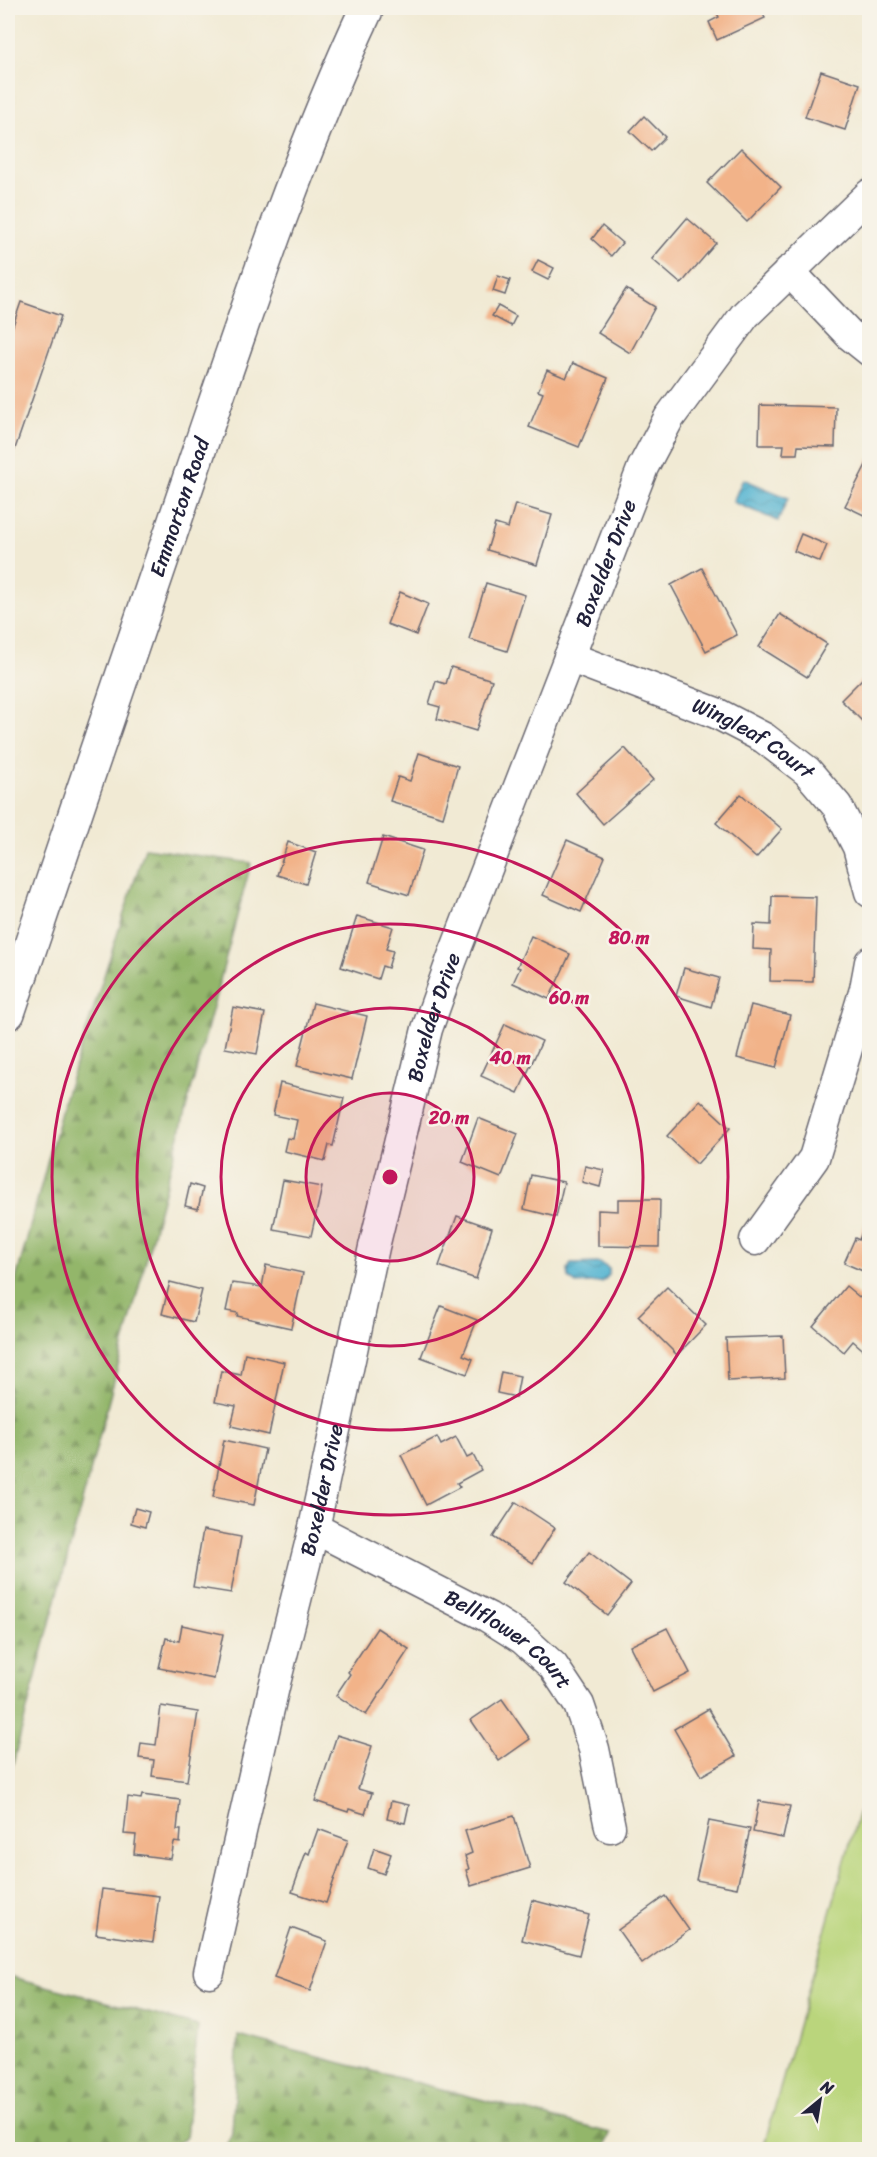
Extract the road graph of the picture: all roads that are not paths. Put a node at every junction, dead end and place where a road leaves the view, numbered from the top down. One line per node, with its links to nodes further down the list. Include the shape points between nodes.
1 (367, 8): 8 (main road, Emmorton Road, via 256,285)
2 (870, 194): 3 (street, Boxelder Drive)
3 (789, 271): 4 (street); 5 (street, Boxelder Drive, via 745,315 669,418 643,467)
4 (870, 351)
5 (569, 657): 6 (street, Wingleaf Court, via 716,713 764,738 807,771 837,806 858,847); 10 (street, Boxelder Drive, via 427,1029 374,1247)
6 (870, 892)
7 (870, 962): 9 (street, via 866,989 814,1158)
8 (8, 1013)
9 (755, 1240)
10 (314, 1528): 11 (street, Bellflower Court, via 488,1617 524,1639 553,1666 579,1705 594,1749); 12 (street, Boxelder Drive)
11 (610, 1827)
12 (209, 1972)

